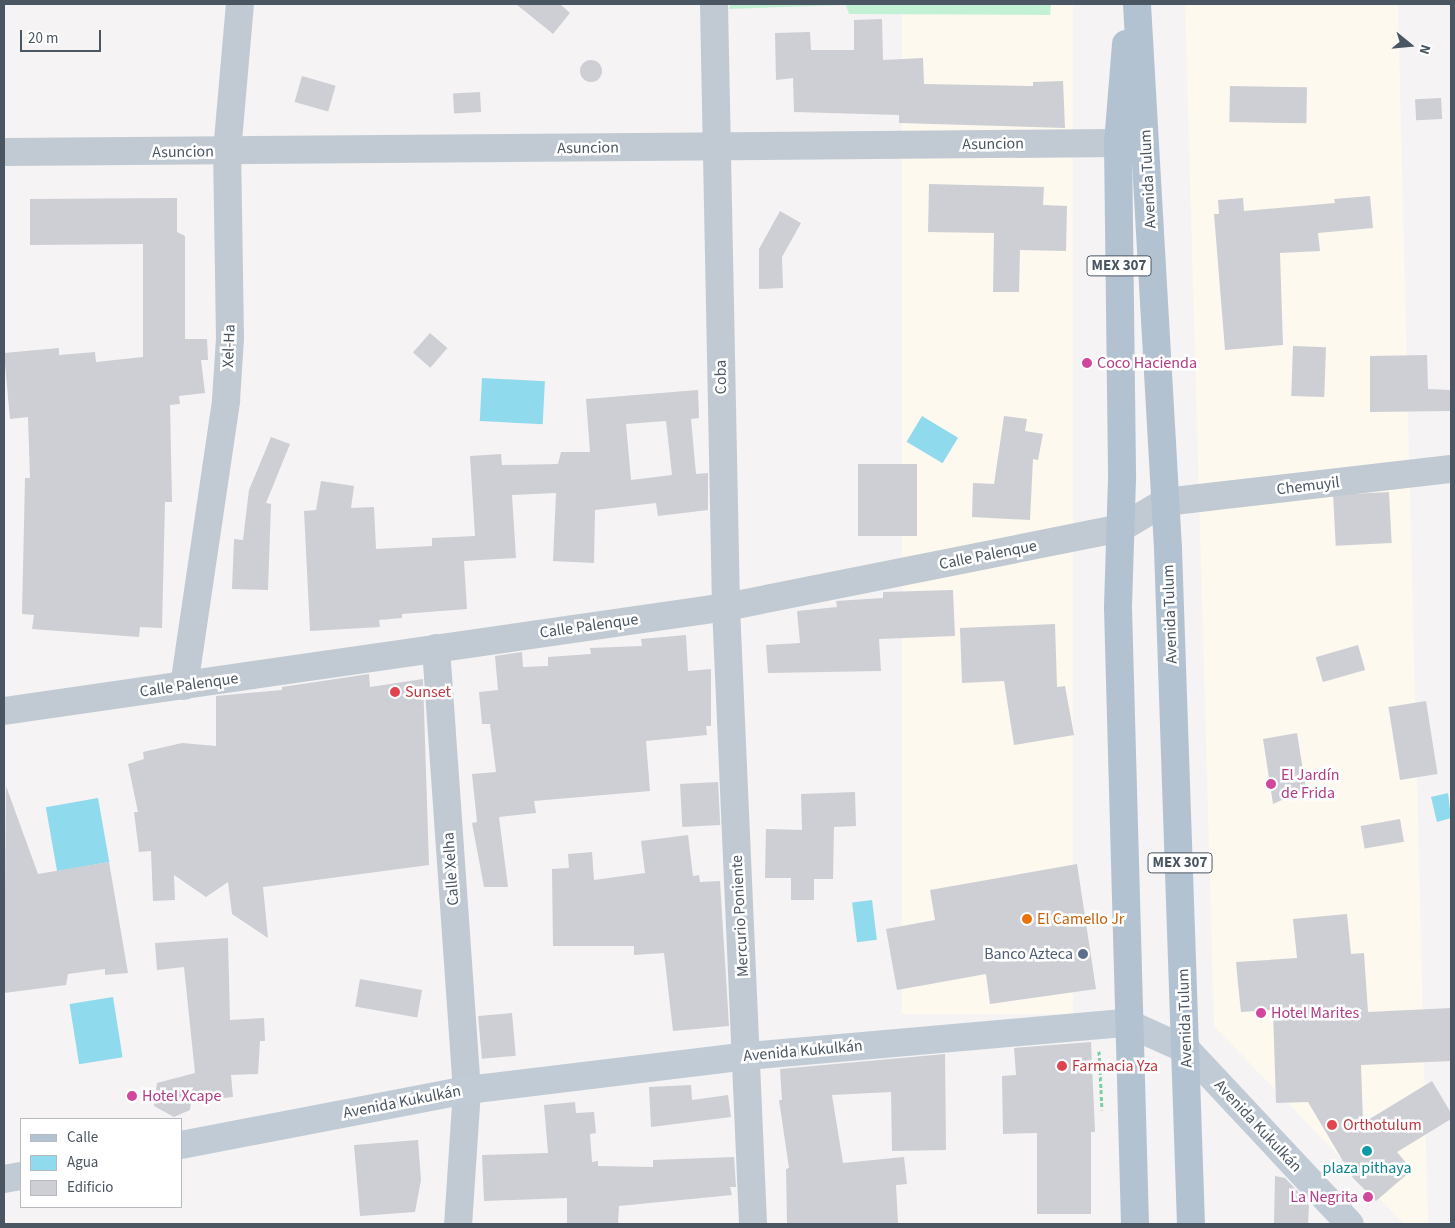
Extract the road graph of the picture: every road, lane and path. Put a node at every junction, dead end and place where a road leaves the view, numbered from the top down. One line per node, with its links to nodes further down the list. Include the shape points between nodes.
1 (240, 4): 8 (street, Xel-Ha)
2 (714, 4): 6 (street, Coba)
3 (1129, 4): 5 (main road, Avenida Tulum / MEX 307)
4 (1136, 4): 10 (main road, Avenida Tulum / MEX 307)
5 (1118, 143): 6 (street, Asuncion); 11 (main road, Avenida Tulum / MEX 307)
6 (719, 147): 8 (street, Asuncion); 12 (street, Coba)
7 (4, 152): 8 (street, Asuncion)
8 (227, 152): 14 (street, Xel-Ha, via 230,338 226,400)
9 (1451, 469): 10 (street, Chemuyil)
10 (1165, 502): 11 (street, Calle Palenque); 17 (main road, Avenida Tulum / MEX 307)
11 (1121, 528): 12 (street, Calle Palenque); 16 (main road, Avenida Tulum / MEX 307, via 1118,618)
12 (726, 607): 13 (street, Calle Palenque); 18 (street, Mercurio Poniente)
13 (436, 648): 14 (street, Calle Palenque); 19 (street, Calle Xelha)
14 (184, 686): 15 (street, Calle Palenque)
15 (4, 711)
16 (1127, 1023): 17 (street, Avenida Kukulkán); 18 (street, Avenida Kukulkán); 25 (main road, Avenida Tulum / MEX 307)
17 (1186, 1050): 26 (main road, Avenida Tulum / MEX 307); 27 (street, Avenida Kukulkán)
18 (747, 1056): 19 (street, Avenida Kukulkán); 24 (street, Mercurio Poniente)
19 (467, 1090): 20 (street, Avenida Kukulkán); 23 (street, Calle Xelha)
20 (182, 1145)
21 (20, 1176): 22 (street)
22 (4, 1179)
23 (458, 1224)
24 (753, 1224)
25 (1134, 1224)
26 (1190, 1224)
27 (1350, 1224)

